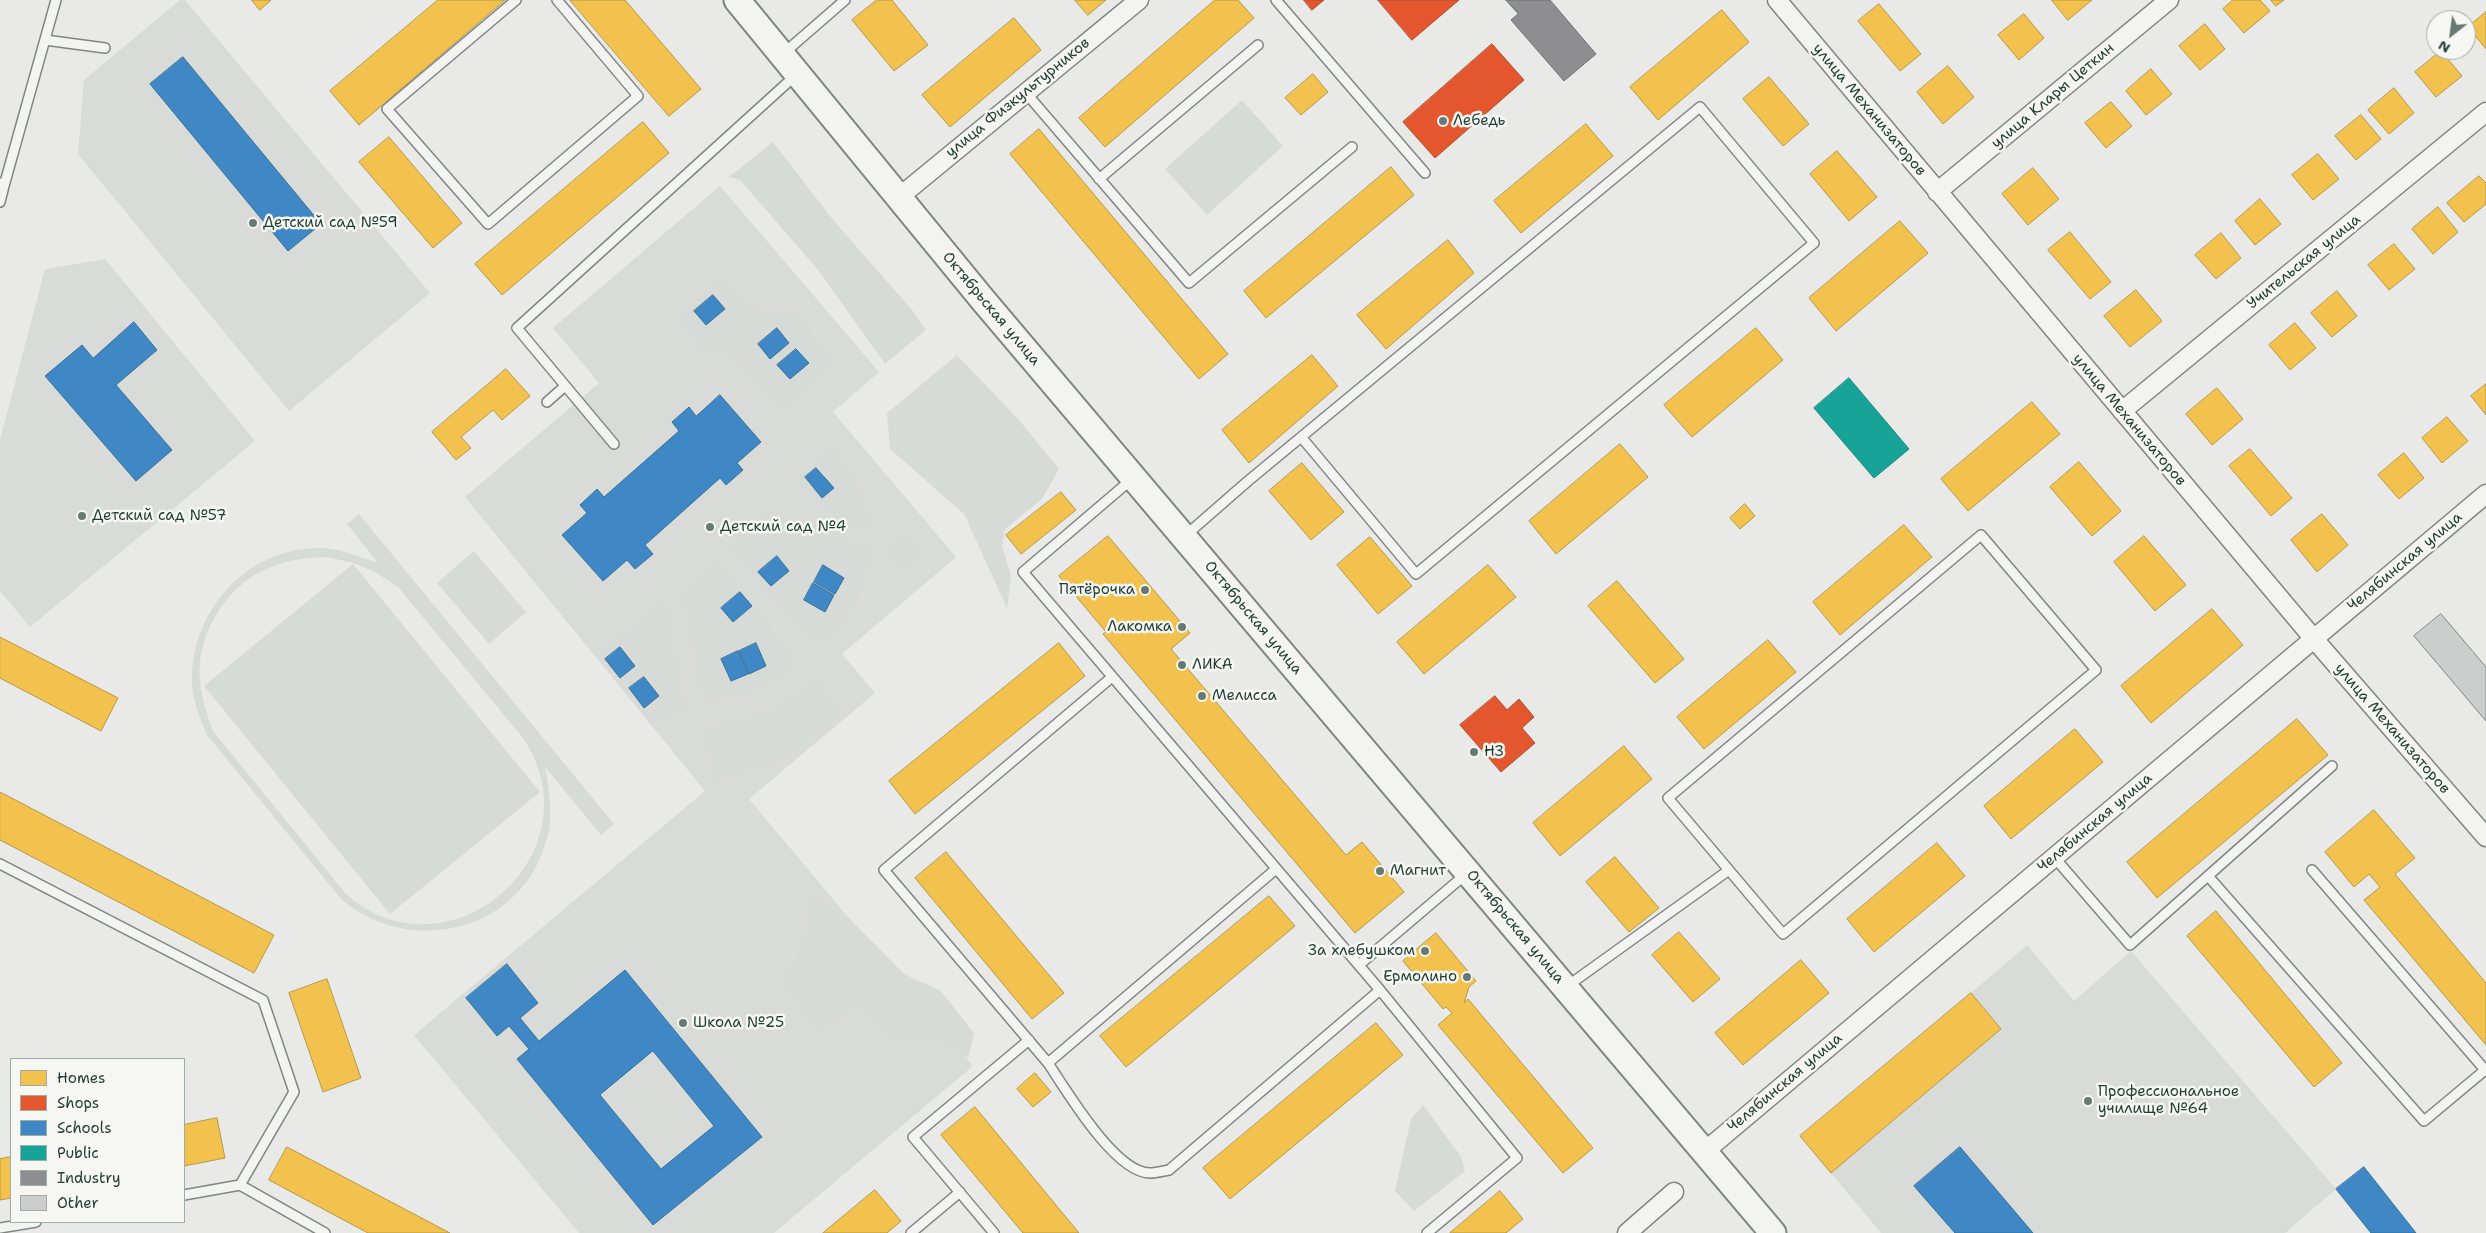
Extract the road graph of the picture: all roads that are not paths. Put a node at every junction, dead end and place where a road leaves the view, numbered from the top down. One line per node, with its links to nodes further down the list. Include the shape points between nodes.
1 (56, 0): 10 (lane)
2 (516, 0): 3 (lane, via 387,109 488,224 638,96)
3 (557, 0)
4 (737, 0): 13 (main road, Октябрьская улица)
5 (845, 0): 13 (lane)
6 (1139, 0): 14 (street, улица Физкультурников)
7 (1276, 0): 17 (lane)
8 (1777, 0): 20 (street, улица Механизаторов)
9 (2169, 0): 20 (street, улица Клары Цеткин)
10 (45, 40): 12 (lane); 19 (lane)
11 (1258, 45): 18 (lane)
12 (106, 48)
13 (790, 65): 21 (main road, Октябрьская улица); 23 (lane, via 516,328)
14 (1026, 93): 18 (lane); 21 (street, улица Физкультурников)
15 (2486, 112): 25 (street, Учительская улица)
16 (1352, 147): 18 (lane, via 1189,283)
17 (1425, 172)
18 (1099, 179)
19 (2, 184): 22 (lane)
20 (1937, 192): 25 (street, улица Механизаторов)
21 (898, 198): 28 (main road, Октябрьская улица)
22 (0, 202)
23 (565, 386): 24 (lane); 27 (lane)
24 (547, 402)
25 (2122, 411): 31 (street, улица Механизаторов)
26 (1302, 438): 26 (lane, via 1700,107 1814,243 1416,574); 30 (lane)
27 (614, 444)
28 (1134, 477): 30 (main road, Октябрьская улица); 32 (lane, via 1023,572)
29 (2486, 494): 31 (street, Челябинская улица)
30 (1184, 536): 40 (main road, Октябрьская улица)
31 (2314, 639): 34 (street, улица Механизаторов); 35 (street, Челябинская улица)
32 (1112, 677): 37 (lane); 45 (lane, via 884,870)
33 (2332, 766): 41 (lane)
34 (2486, 837)
35 (2054, 857): 41 (lane, via 2130,945); 48 (street, Челябинская улица)
36 (0, 864): 49 (lane, via 263,1000 294,1092)
37 (1276, 869): 42 (lane); 46 (lane)
38 (1729, 870): 38 (lane, via 1668,798 1981,534 2096,670 1783,934); 43 (lane)
39 (2312, 870): 47 (lane)
40 (1468, 872): 42 (lane); 43 (main road, Октябрьская улица)
41 (2208, 876): 47 (lane, via 2424,1121)
42 (1359, 965): 44 (lane)
43 (1566, 987): 48 (main road, Октябрьская улица)
44 (1380, 990): 46 (lane, via 1169,1170 1148,1173 1123,1162 1103,1141); 58 (lane, via 1517,1158)
45 (1029, 1040): 46 (lane); 50 (lane, via 913,1137)
46 (1048, 1063)
47 (2486, 1071)
48 (1704, 1152): 60 (main road, Октябрьская улица)
49 (240, 1185): 52 (lane); 55 (lane)
50 (960, 1192): 56 (lane); 57 (lane)
51 (1674, 1192): 59 (street)
52 (185, 1195)
53 (30, 1223): 54 (lane)
54 (0, 1228)
55 (325, 1233)
56 (910, 1233)
57 (994, 1233)
58 (1426, 1233)
59 (1627, 1233)
60 (1773, 1233)

